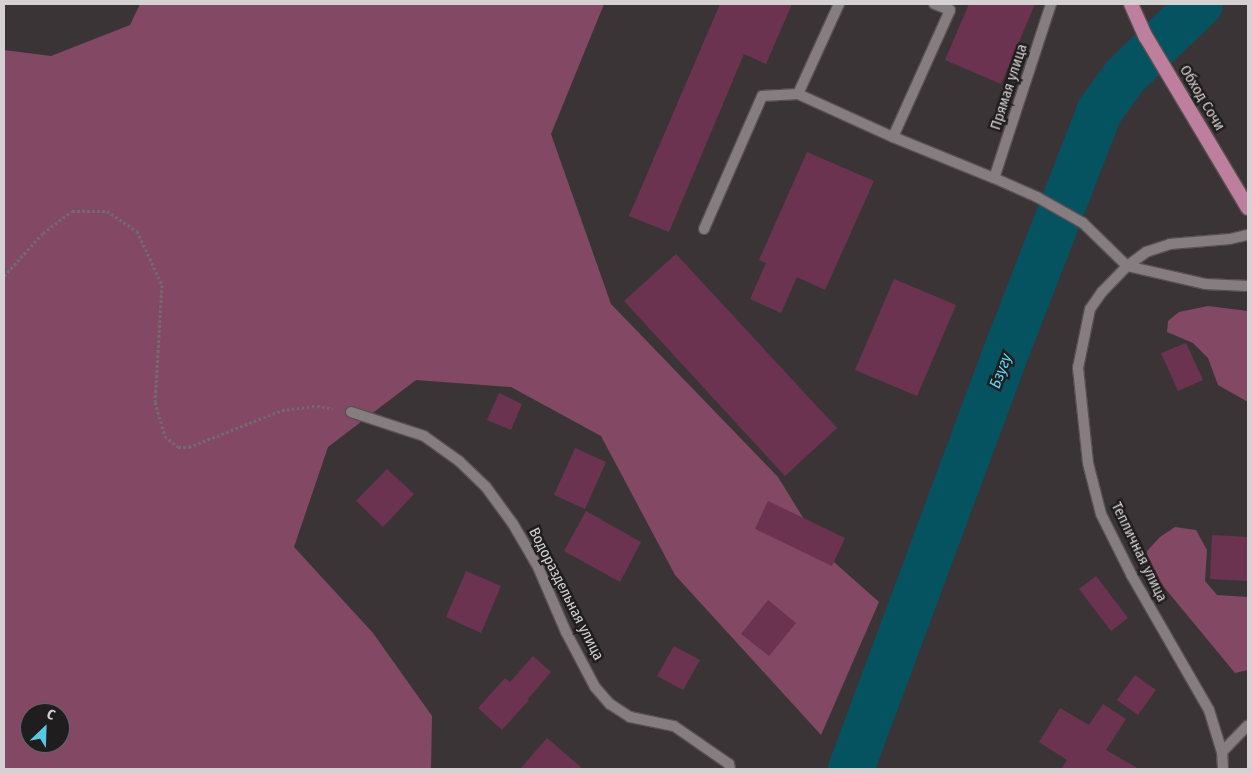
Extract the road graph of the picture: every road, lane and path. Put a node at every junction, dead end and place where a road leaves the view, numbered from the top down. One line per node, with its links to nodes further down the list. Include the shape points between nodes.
1 (839, 4): 5 (street)
2 (934, 4): 6 (street, via 950,10)
3 (1051, 4): 7 (street, Прямая улица)
4 (1131, 4): 8 (highway, Обход Сочи, via 1146,37)
5 (798, 94): 6 (street); 9 (street, via 762,96)
6 (893, 138): 7 (street)
7 (994, 178): 11 (street, via 1083,222)
8 (1248, 208)
9 (704, 229)
10 (1248, 235): 11 (street, Тепличная улица, via 1170,244 1146,252)
11 (1127, 266): 13 (street, via 1205,284); 16 (street, Тепличная улица, via 1102,292 1090,310 1085,328 1078,368 1088,462 1101,514 1132,576 1209,710)
12 (4, 276): 14 (path, via 43,233 72,211 107,211 137,231 162,286 155,402 165,436 178,447 189,447 282,410 317,406)
13 (1248, 286)
14 (351, 412): 17 (street, Водораздельная улица, via 424,436 460,461 486,487 513,524 538,567 566,632 595,687 610,704 630,717 674,726 729,764)
15 (1248, 725): 16 (street)
16 (1222, 752): 18 (street, Тепличная улица)
17 (730, 769)
18 (1224, 769)

